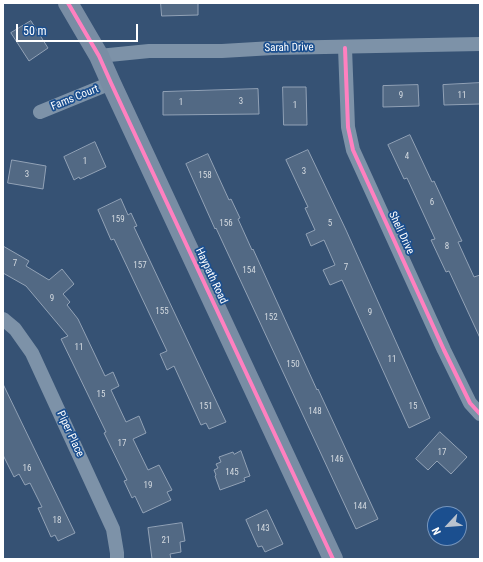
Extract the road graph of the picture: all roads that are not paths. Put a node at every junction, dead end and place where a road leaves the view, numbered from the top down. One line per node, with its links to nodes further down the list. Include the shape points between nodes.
1 (68, 3): 4 (street, Haypath Road)
2 (480, 44): 3 (street, Sarah Drive)
3 (345, 48): 4 (street, Sarah Drive, via 149,51); 8 (street, Sheli Drive, via 348,127 353,150 447,356 470,403)
4 (99, 56): 5 (street, Haypath Road)
5 (111, 84): 6 (street, Fams Court); 10 (street, Haypath Road)
6 (40, 112)
7 (3, 319): 9 (street, Piper Place, via 15,329 32,353 113,529)
8 (480, 414)
9 (117, 559)
10 (333, 559)

